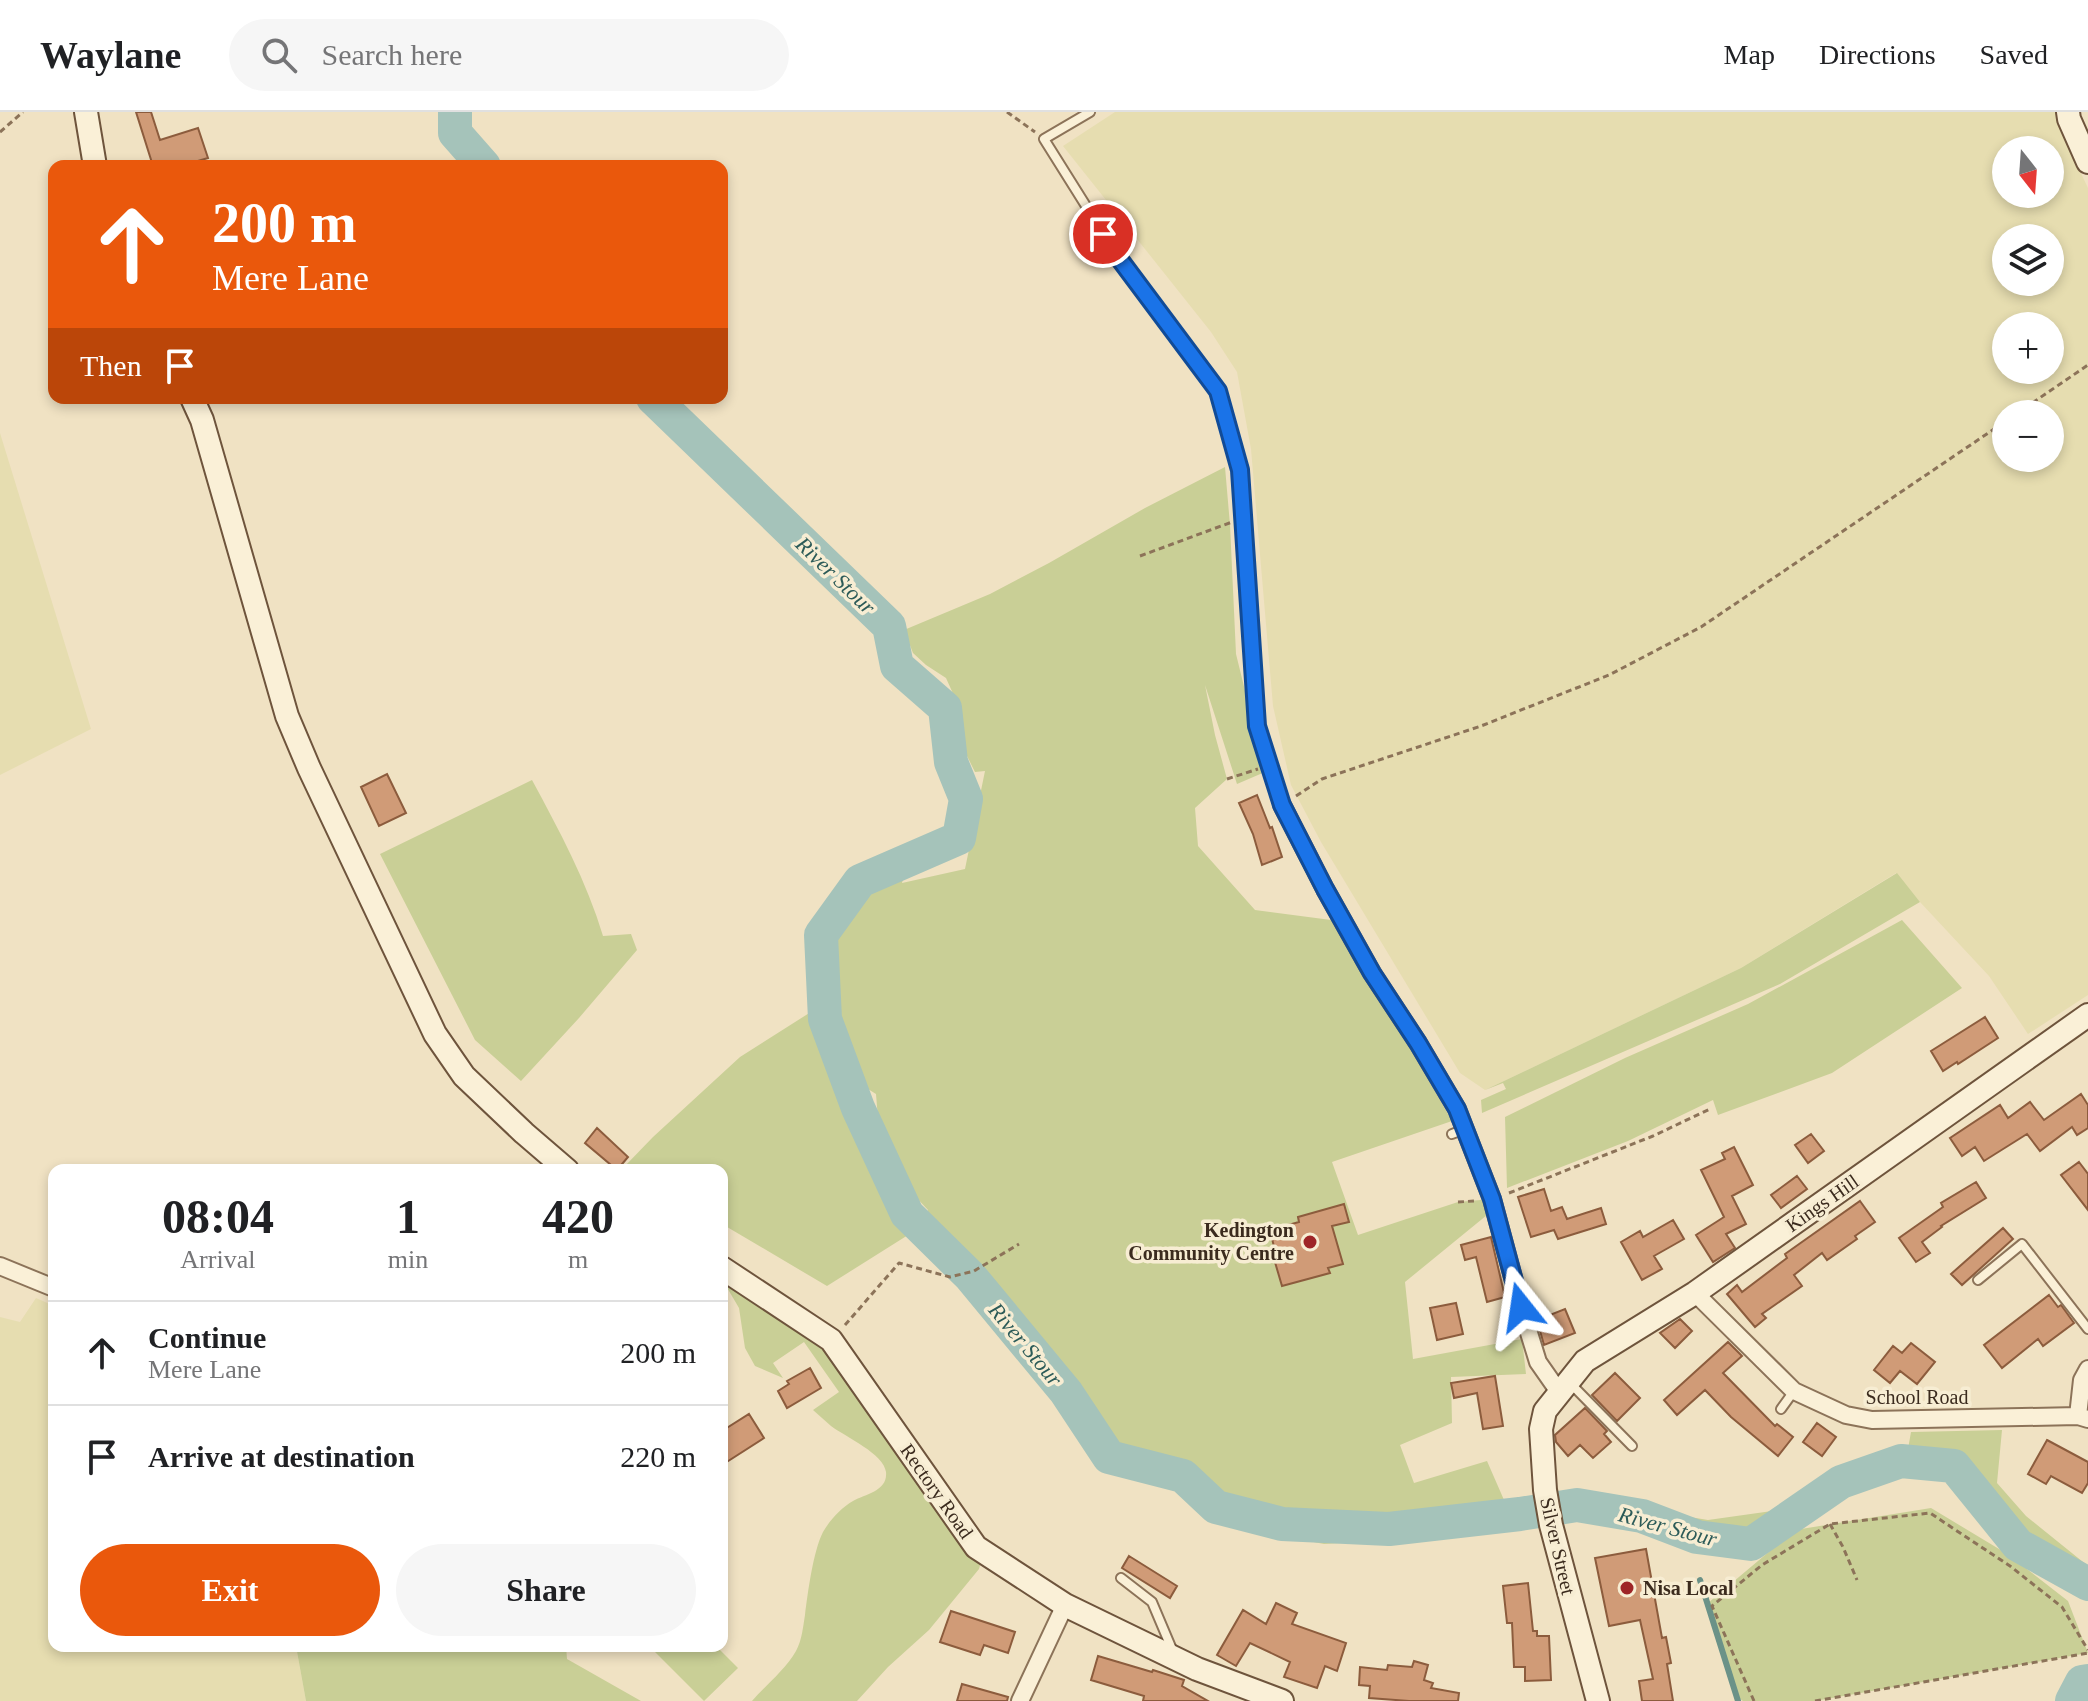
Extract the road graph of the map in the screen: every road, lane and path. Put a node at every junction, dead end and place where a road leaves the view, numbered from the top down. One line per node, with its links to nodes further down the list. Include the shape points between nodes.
1 (23, 112): 6 (path)
2 (86, 112): 8 (street)
3 (1007, 112): 7 (path)
4 (1090, 112): 7 (lane)
5 (2068, 112): 9 (street)
6 (0, 132)
7 (1044, 139): 14 (lane, via 1118,257 1218,391 1240,470)
8 (94, 160)
9 (2088, 162)
10 (2088, 365): 11 (path)
11 (2037, 400)
12 (195, 404): 21 (street, via 287,716 435,1034 464,1076)
13 (1992, 430): 18 (path, via 1701,627 1609,675 1495,721 1322,779)
14 (1243, 518): 15 (path); 16 (lane, via 1257,726)
15 (1140, 556)
16 (1270, 766): 17 (path); 18 (lane)
17 (1227, 779)
18 (1282, 805): 22 (street, via 1372,973 1457,1109 1458,1131)
19 (2088, 1015): 28 (street, Kings Hill)
20 (1710, 1109): 22 (path)
21 (560, 1164)
22 (1492, 1199): 32 (street, via 1538,1362)
23 (1019, 1244): 30 (path, via 974,1271 950,1277 899,1263)
24 (0, 1266): 27 (street)
25 (728, 1272): 30 (street, Rectory Road)
26 (1978, 1280): 29 (lane, via 2022,1244)
27 (48, 1286)
28 (1695, 1293): 32 (street, Kings Hill, via 1585,1361); 33 (street, School Road)
29 (2088, 1329)
30 (831, 1340): 40 (street, Rectory Road, via 976,1547)
31 (2088, 1369): 35 (street, via 2082,1380)
32 (1564, 1386): 36 (lane); 45 (street, Silver Street, via 1545,1411 1541,1429 1545,1490)
33 (1794, 1391): 34 (lane); 35 (street, School Road, via 1846,1415 1872,1420)
34 (1781, 1409)
35 (2083, 1418)
36 (1632, 1446)
37 (1830, 1524): 39 (path); 41 (path, via 1930,1513 2062,1607); 46 (path, via 1762,1565 1712,1606)
38 (1121, 1578): 42 (lane, via 1152,1602)
39 (1857, 1580)
40 (1065, 1605): 42 (street, Rectory Road); 43 (street)
41 (2088, 1651): 47 (path)
42 (1176, 1658): 44 (street, Rectory Road)
43 (1020, 1701)
44 (1282, 1701)
45 (1598, 1701)
46 (1754, 1701)
47 (1815, 1701)

